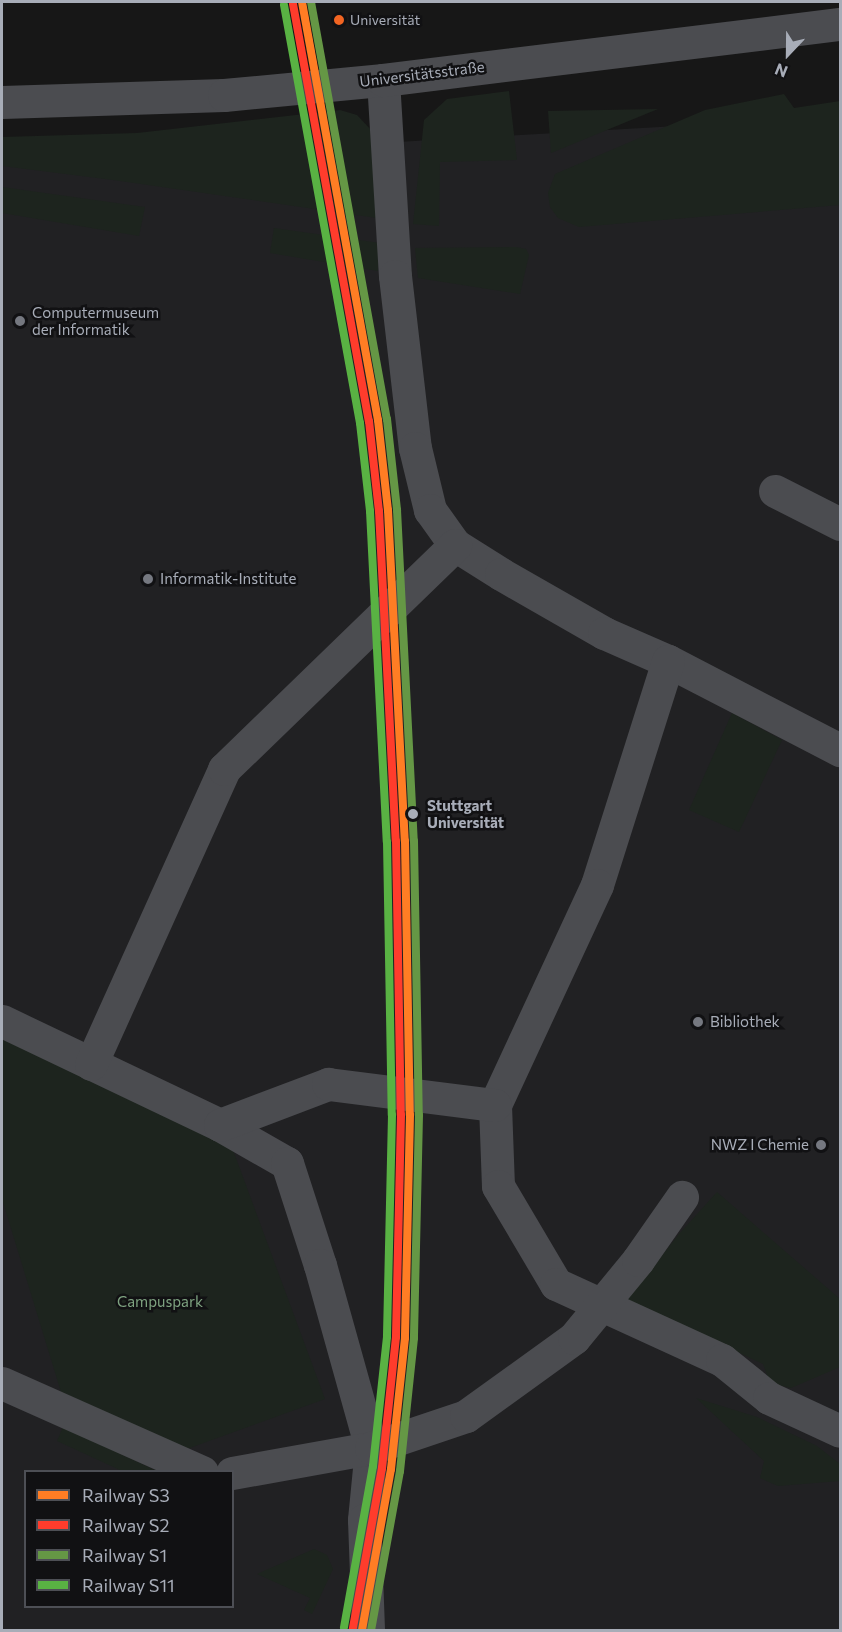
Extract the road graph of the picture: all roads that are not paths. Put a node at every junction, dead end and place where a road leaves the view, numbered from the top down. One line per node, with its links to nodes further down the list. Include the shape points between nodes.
1 (840, 24): 2 (street, Universitätsstraße)
2 (383, 80): 3 (street, Universitätsstraße, via 224,95); 6 (street, via 395,276 415,448 430,510)
3 (2, 102)
4 (775, 491): 5 (street)
5 (840, 524)
6 (454, 544): 7 (street, via 604,633); 10 (street, via 224,769)
7 (668, 661): 8 (street); 11 (street, via 597,885)
8 (840, 750)
9 (2, 1021): 10 (street)
10 (91, 1064): 12 (street)
11 (495, 1105): 12 (street, via 328,1084); 14 (street, via 498,1186 518,1224 556,1284)
12 (220, 1125): 17 (street, via 287,1163)
13 (682, 1197): 14 (street)
14 (601, 1304): 16 (street, via 723,1360 769,1398); 17 (street, via 574,1338 466,1416)
15 (2, 1383): 18 (street)
16 (840, 1431)
17 (371, 1448): 19 (street); 20 (street, via 364,1520)
18 (198, 1470)
19 (234, 1473)
20 (368, 1630)

